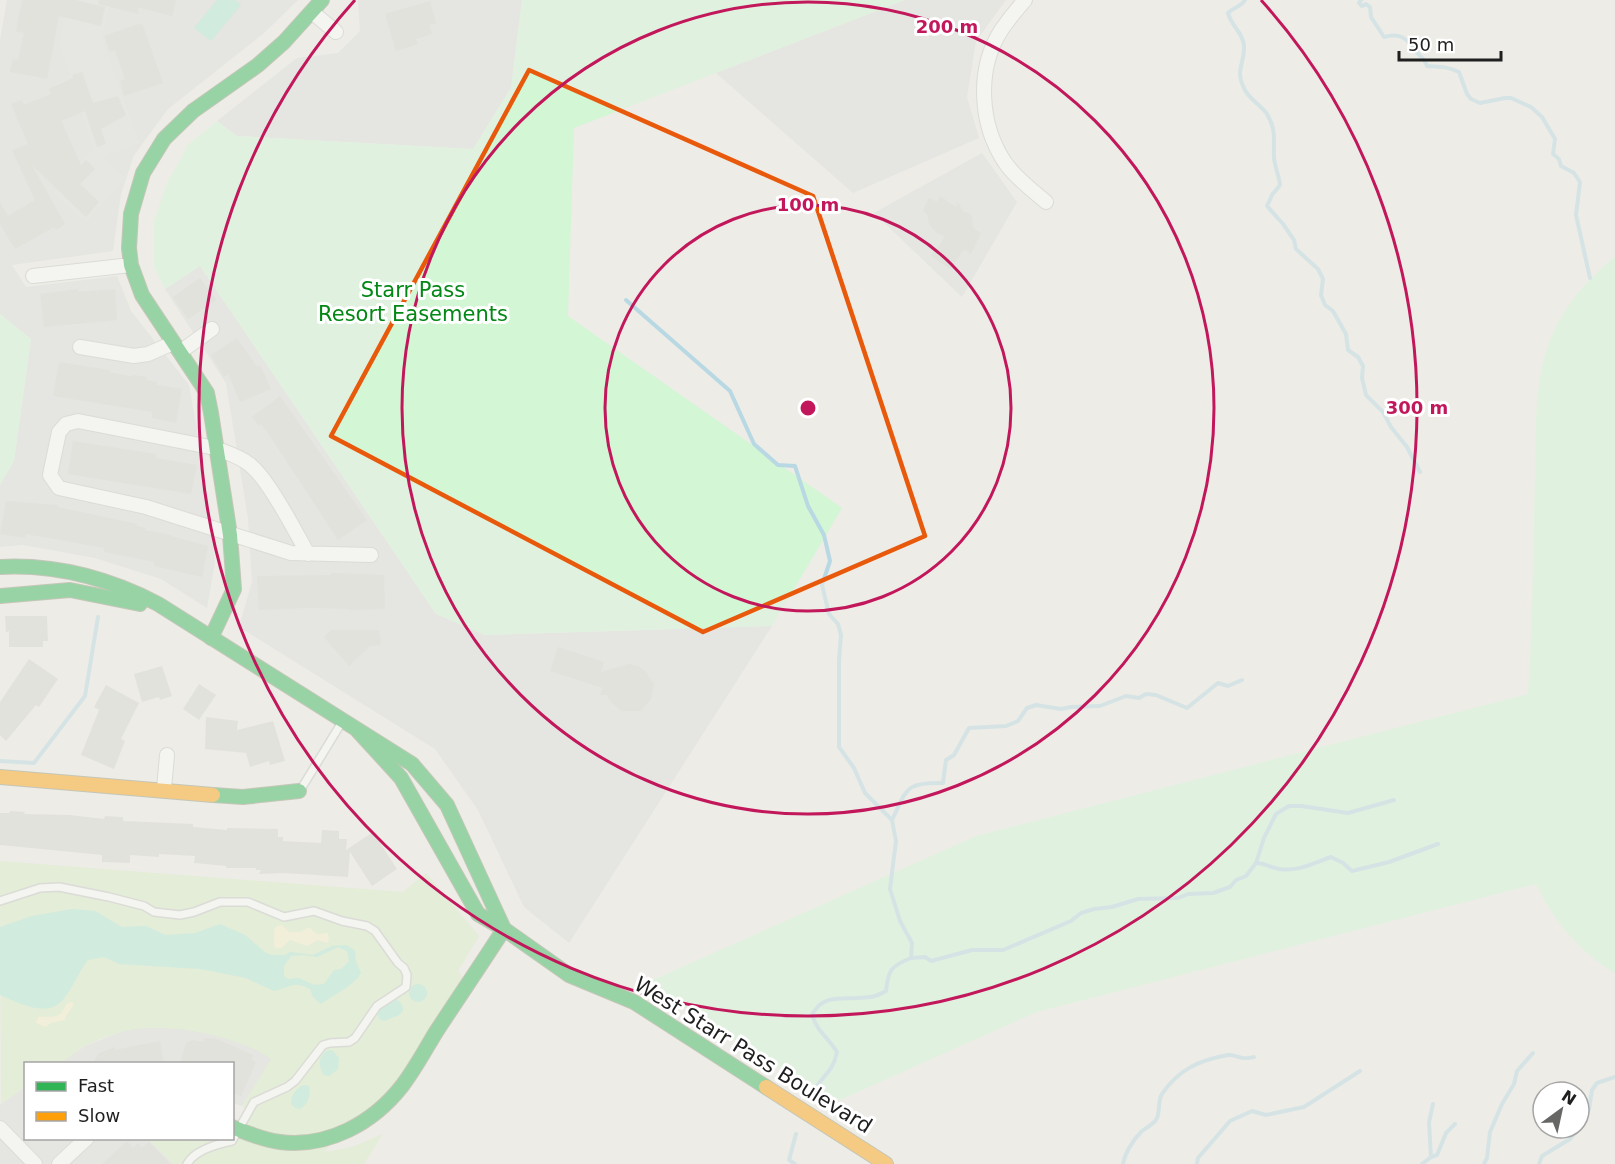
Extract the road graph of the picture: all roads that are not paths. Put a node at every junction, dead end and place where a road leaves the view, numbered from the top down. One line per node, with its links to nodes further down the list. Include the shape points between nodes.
1 (322, 0): 3 (street)
2 (1025, 0): 5 (street, via 993,47 987,63 984,96 989,129 1006,164)
3 (312, 12): 4 (street); 6 (street, via 258,65 193,111 164,139 136,193 131,214)
4 (336, 33)
5 (1046, 202)
6 (131, 266): 7 (street); 10 (street, via 142,295)
7 (33, 276)
8 (212, 329): 10 (street)
9 (80, 347): 10 (street, via 134,356)
10 (176, 347): 11 (street, via 207,393)
11 (215, 448): 12 (street); 12 (street, via 78,421 66,424 59,432 50,475 59,488 146,507); 13 (street, via 243,460 261,475)
12 (230, 535): 13 (street, via 291,553); 18 (street, via 234,589)
13 (308, 554): 14 (street)
14 (371, 555)
15 (0, 567): 17 (street, West Starr Pass Boulevard, via 18,565 86,573 135,591)
16 (0, 596): 17 (street, West Starr Pass Boulevard, via 70,590 139,603)
17 (177, 616): 18 (street, West Starr Pass Boulevard)
18 (211, 638): 19 (street, West Starr Pass Boulevard)
19 (343, 721): 20 (street, West Starr Pass Boulevard); 24 (lane)
20 (358, 731): 26 (street, West Starr Pass Boulevard, via 401,778 478,914); 26 (street, West Starr Pass Boulevard, via 412,764 447,806)
21 (167, 755): 23 (street)
22 (0, 777): 23 (street)
23 (164, 789): 24 (street, via 243,797)
24 (299, 791)
25 (0, 900): 28 (lane, via 40,888 59,887 180,915 220,902 248,902 284,917 314,911 375,931 404,968 406,987 377,1006 355,1038 323,1045 295,1081 254,1102)
26 (504, 929): 28 (street, via 397,1092 365,1121 337,1136 309,1144 279,1143); 34 (street, West Starr Pass Boulevard, via 569,975 634,1002)
27 (0, 1128): 31 (street)
28 (235, 1128)
29 (85, 1140): 32 (street)
30 (232, 1140): 33 (lane, via 190,1158)
31 (35, 1164)
32 (59, 1164)
33 (187, 1164)
34 (886, 1164)

